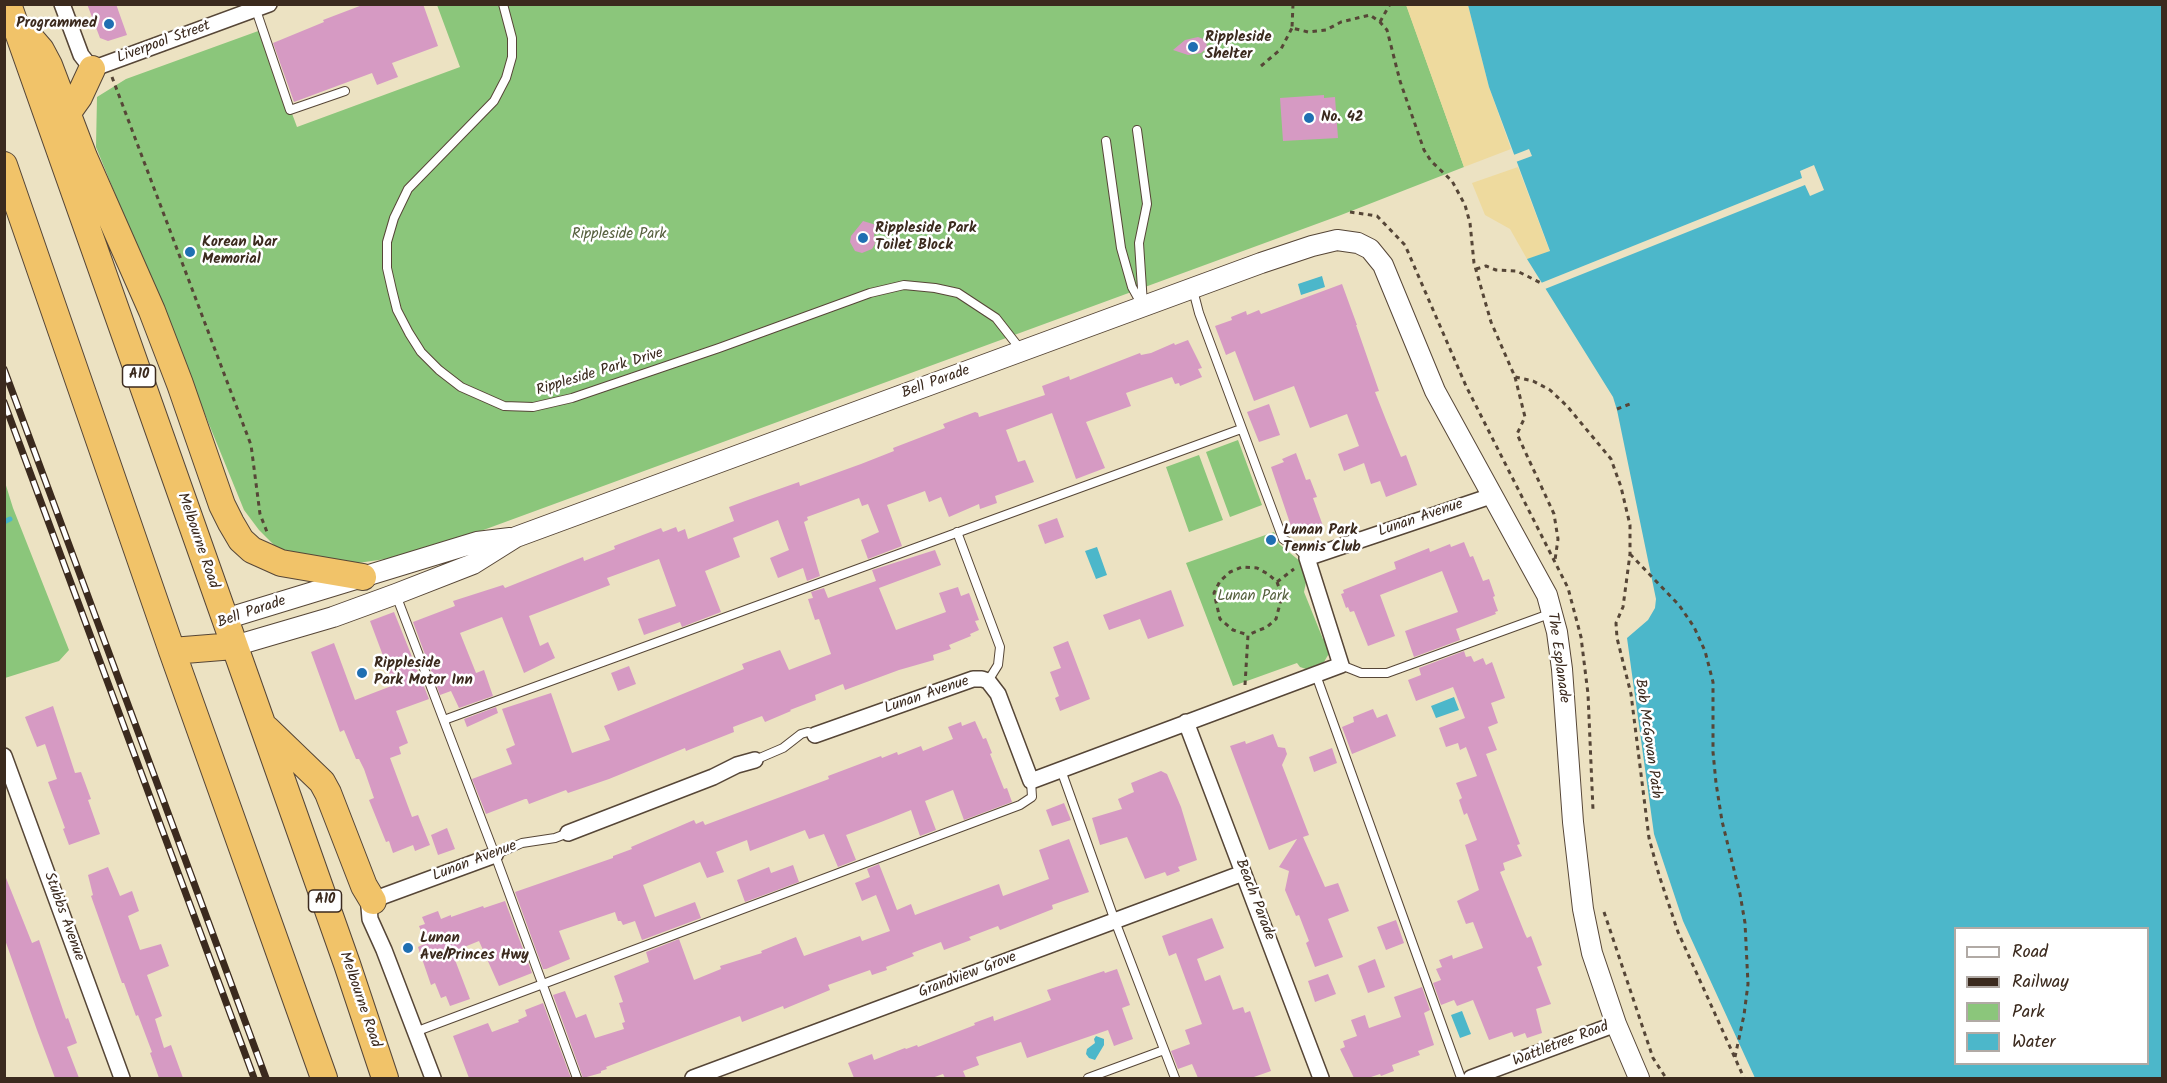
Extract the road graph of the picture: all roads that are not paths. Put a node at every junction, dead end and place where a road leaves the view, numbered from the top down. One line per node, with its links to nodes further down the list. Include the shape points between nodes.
1 (62, 4): 5 (street, via 81,55)
2 (503, 4): 14 (lane, Rippleside Park Drive, via 512,38 506,78 494,100 408,189 387,242 387,268 397,310 422,352 461,387 504,406 533,407 572,398 870,293 904,285 958,293 996,318)
3 (262, 7): 5 (street, Liverpool Street); 6 (lane, via 290,110)
4 (9, 9): 7 (highway, Melbourne Road / A10)
5 (100, 67): 7 (highway)
6 (345, 91)
7 (60, 123): 20 (highway, via 84,157 165,344 222,505 241,540 252,550 281,563); 23 (highway, Melbourne Road / A10)
8 (1137, 130): 13 (lane, via 1147,204 1139,243)
9 (1106, 141): 13 (lane, via 1121,248 1132,287)
10 (4, 165): 25 (highway)
11 (1358, 243): 12 (street, Bell Parade, via 1337,240 1312,246); 16 (street, The Esplanade, via 1370,249 1383,265 1435,391)
12 (1192, 288): 13 (street, Bell Parade); 15 (lane)
13 (1143, 306): 14 (street, Bell Parade)
14 (1022, 351): 18 (street, Bell Parade)
15 (1242, 429): 17 (lane); 19 (lane, via 1283,539)
16 (1491, 496): 19 (street, Lunan Avenue); 22 (street, The Esplanade, via 1547,595)
17 (957, 532): 28 (lane, via 1000,647 998,665); 29 (lane)
18 (516, 537): 20 (street, Bell Parade, via 477,542); 21 (street, Bell Parade, via 473,564)
19 (1307, 558): 26 (street)
20 (363, 577): 23 (street, Bell Parade)
21 (396, 594): 24 (street, Bell Parade); 29 (lane)
22 (1552, 613): 26 (lane, via 1387,673 1361,673); 43 (street, The Esplanade, via 1562,669 1582,909)
23 (225, 619): 24 (highway, Melbourne Road / A10); 25 (highway, Bell Parade)
24 (234, 646): 25 (highway, Bell Parade); 31 (highway, Melbourne Road / A10)
25 (172, 651): 47 (highway)
26 (1341, 665): 27 (street)
27 (1316, 675): 30 (street); 55 (lane)
28 (988, 681): 32 (street, Lunan Avenue, via 974,679); 36 (street, Lunan Avenue, via 998,694)
29 (444, 720): 38 (lane)
30 (1186, 722): 35 (street); 39 (street, Beach Parade)
31 (262, 725): 40 (highway, via 322,782); 48 (highway, Melbourne Road / A10)
32 (815, 735): 34 (lane, Lunan Avenue, via 801,734 783,748)
33 (4, 756): 46 (street, Stubbs Avenue)
34 (755, 760): 37 (street, Lunan Avenue)
35 (1061, 770): 36 (street); 41 (lane)
36 (1031, 781): 42 (lane, via 1032,797 1020,805)
37 (568, 833): 38 (lane, Lunan Avenue, via 522,843)
38 (495, 855): 40 (street, Lunan Avenue); 42 (lane)
39 (1243, 873): 41 (street, Grandview Grove); 54 (street, Beach Parade)
40 (373, 901): 44 (street, via 368,915)
41 (1115, 921): 45 (lane); 51 (street, Grandview Grove)
42 (542, 985): 44 (lane); 50 (lane)
43 (1616, 1024): 56 (street, Wattletree Road); 57 (street, The Esplanade)
44 (415, 1032): 49 (street)
45 (1164, 1050): 52 (lane); 53 (lane)
46 (122, 1078)
47 (324, 1078)
48 (385, 1078)
49 (433, 1078)
50 (576, 1078)
51 (693, 1078)
52 (1088, 1078)
53 (1175, 1078)
54 (1321, 1078)
55 (1461, 1078)
56 (1471, 1078)
57 (1639, 1078)

